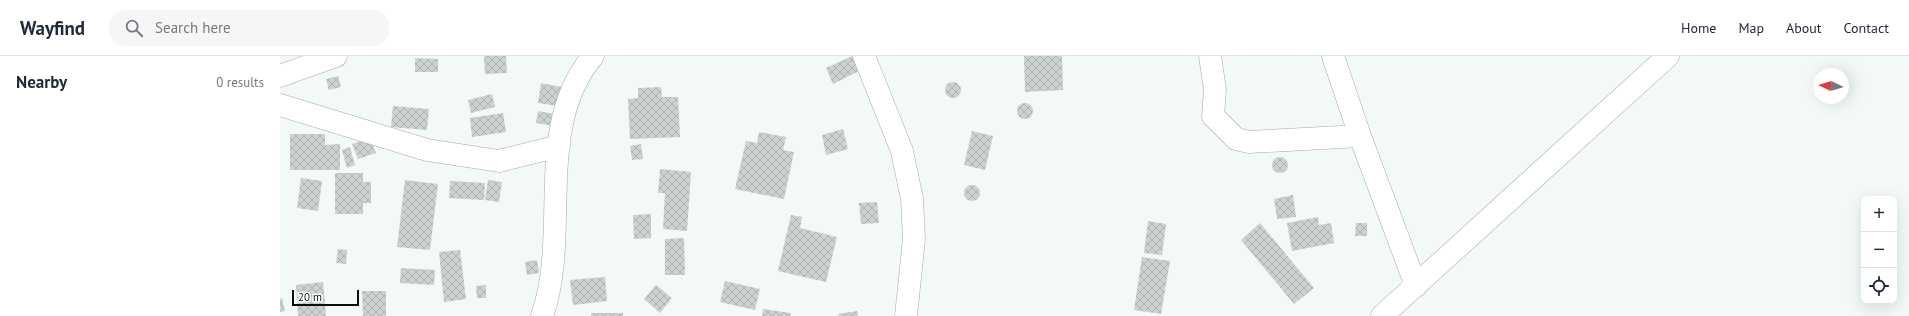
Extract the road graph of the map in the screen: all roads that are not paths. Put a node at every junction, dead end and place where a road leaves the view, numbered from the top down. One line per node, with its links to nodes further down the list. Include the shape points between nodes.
1 (336, 56): 7 (street)
2 (593, 56): 10 (street, via 582,69 568,103 560,128)
3 (864, 56): 13 (street, via 902,152 912,199 914,239)
4 (1210, 56): 9 (street, via 1215,90 1213,116 1236,139 1249,142)
5 (1333, 56): 9 (street)
6 (1668, 56): 11 (street)
7 (280, 76)
8 (280, 105): 10 (street, via 427,150 499,161)
9 (1360, 136): 11 (street)
10 (559, 146): 12 (street, via 554,203 553,272)
11 (1416, 286): 14 (street)
12 (542, 316)
13 (906, 316)
14 (1382, 316)

